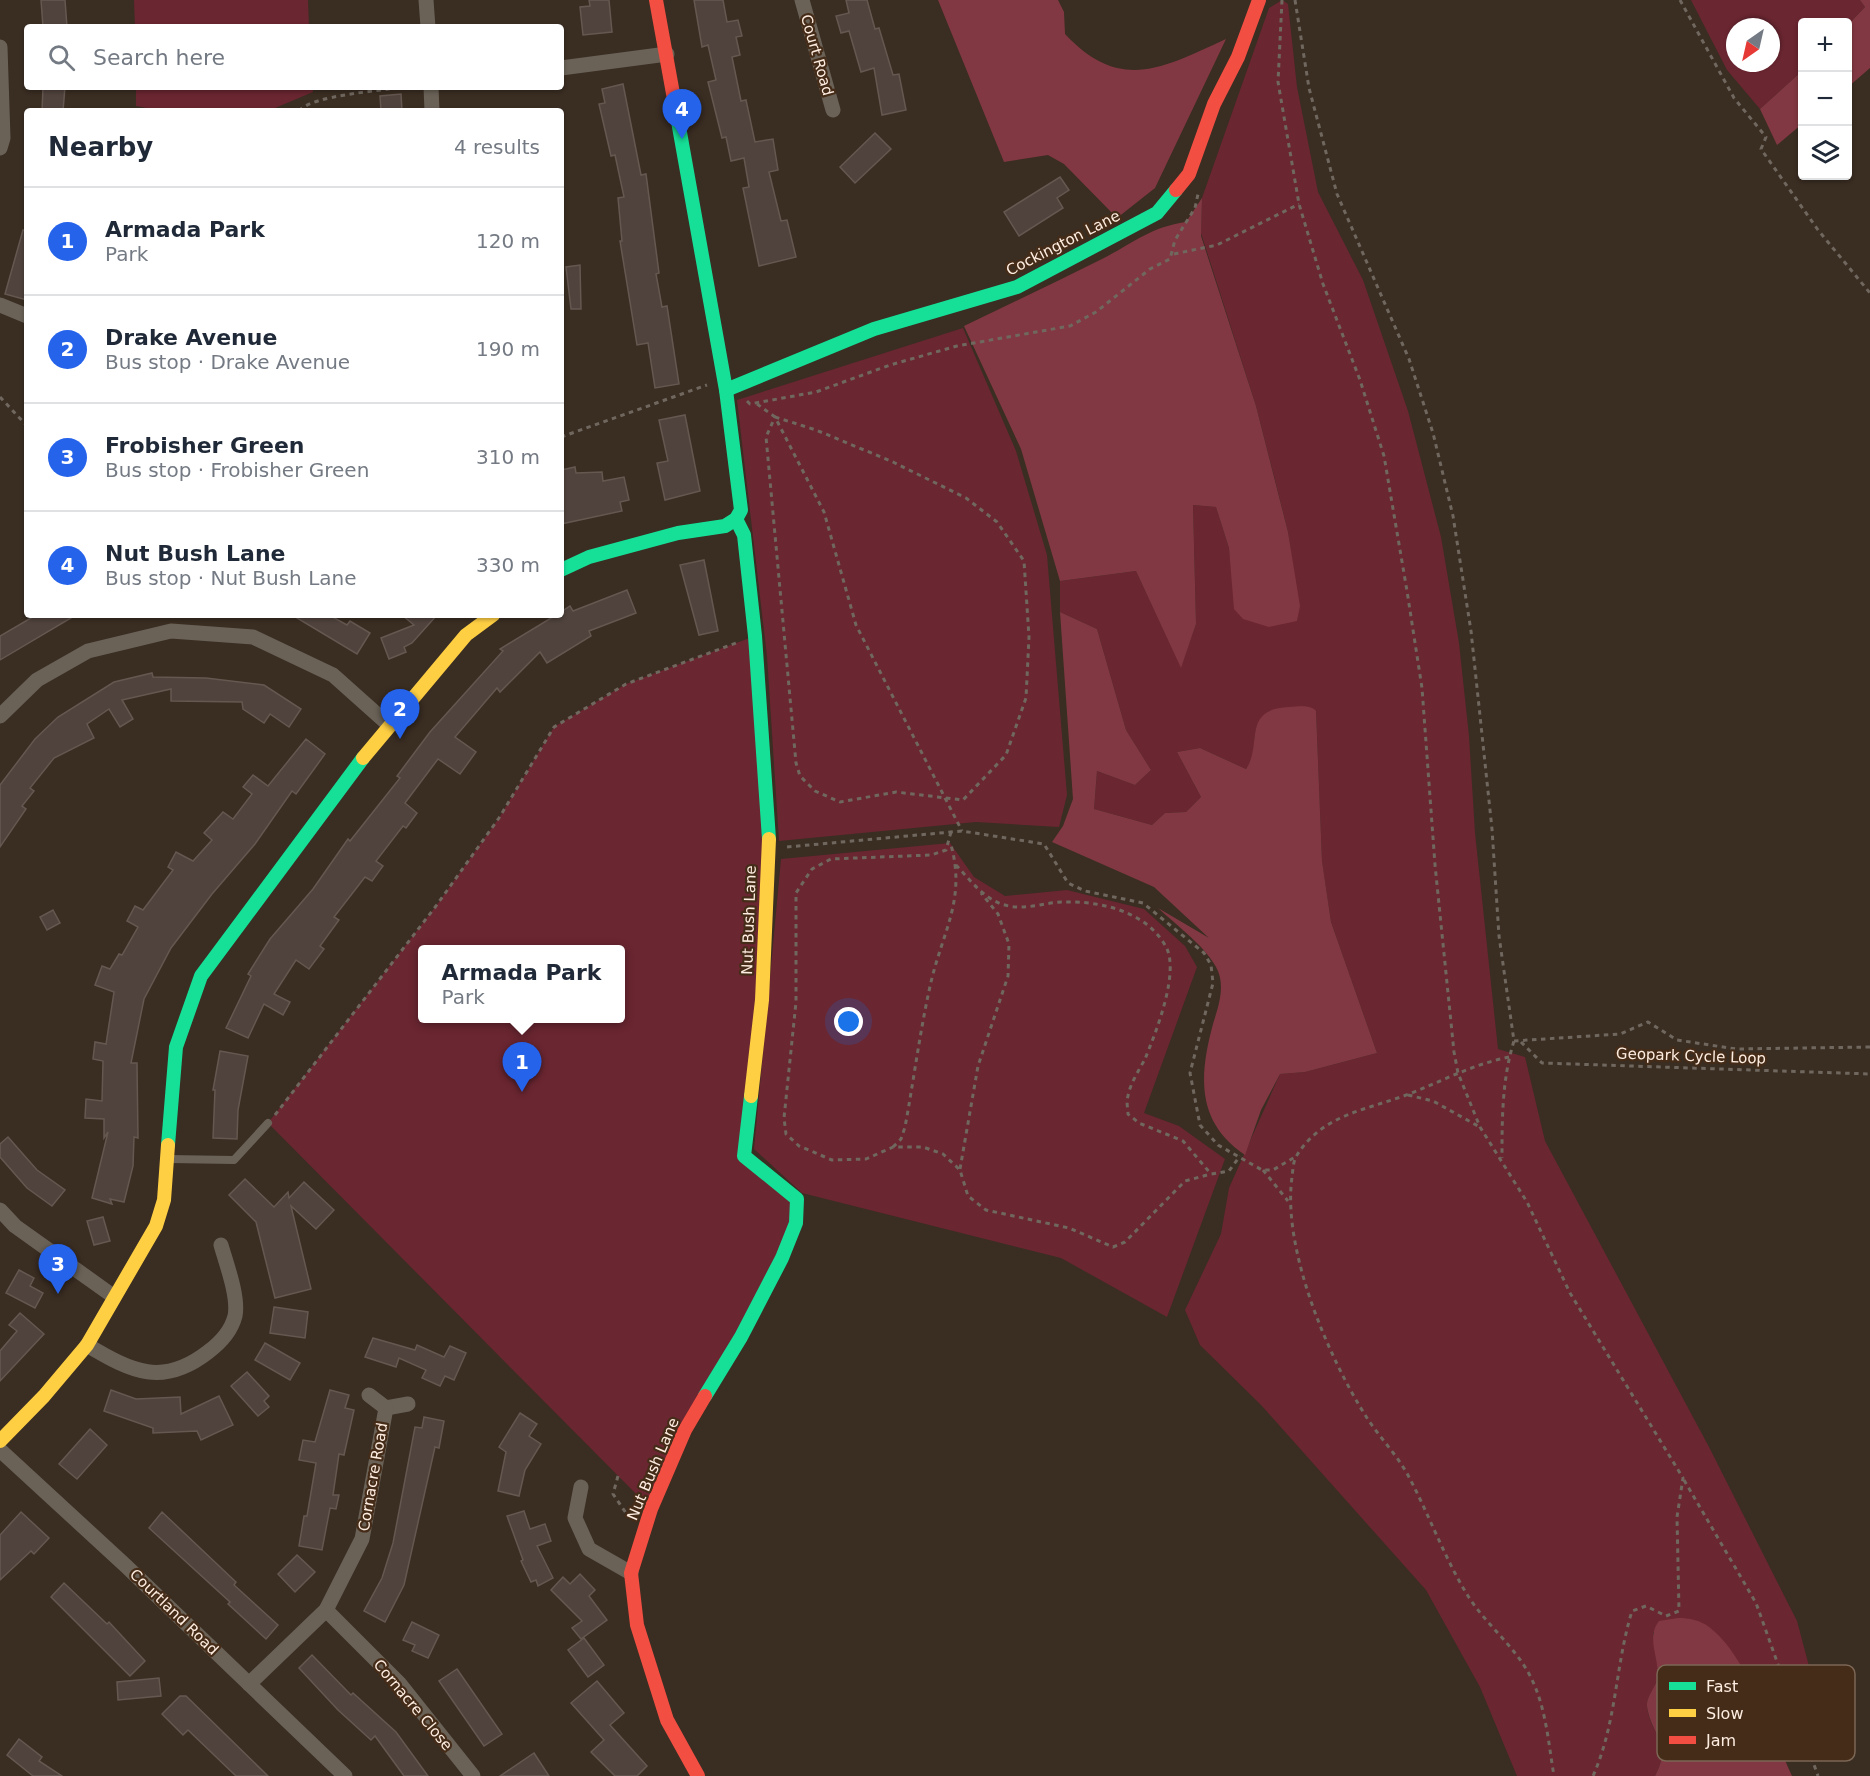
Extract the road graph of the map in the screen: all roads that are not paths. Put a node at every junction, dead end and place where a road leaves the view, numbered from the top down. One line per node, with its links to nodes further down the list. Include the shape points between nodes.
1 (426, 0): 5 (street)
2 (656, 0): 7 (street, Nut Bush Lane)
3 (802, 0): 11 (street, Court Road)
4 (1259, 0): 15 (street, Cockington Lane, via 1189,174 1157,213 1017,287 874,330)
5 (428, 24)
6 (0, 47): 12 (street)
7 (667, 54): 8 (street); 15 (street, Nut Bush Lane)
8 (564, 68)
9 (431, 90): 10 (street)
10 (432, 108)
11 (833, 110)
12 (0, 148)
13 (0, 305): 14 (street)
14 (24, 315)
15 (727, 386): 16 (street, Nut Bush Lane, via 741,510)
16 (736, 519): 17 (street, via 725,526 678,533 589,557); 33 (street, Nut Bush Lane, via 744,535 755,636 769,849 762,999 744,1156 797,1199 796,1223 741,1337 685,1430 651,1509)
17 (564, 569)
18 (490, 618): 20 (street, via 466,635)
19 (0, 716): 20 (street, via 37,680 88,651 171,631 253,637 333,675)
20 (389, 726): 22 (street, via 305,832 201,976 176,1047)
21 (268, 1123): 22 (lane, via 234,1160)
22 (167, 1159): 25 (street, via 164,1200 156,1226)
23 (0, 1210): 25 (street, via 15,1226)
24 (221, 1245): 26 (street, via 235,1315 226,1336 193,1364 157,1374 114,1361)
25 (113, 1296): 26 (street)
26 (87, 1345): 30 (street)
27 (369, 1395): 29 (street, Cornacre Road)
28 (408, 1404): 29 (street, Cornacre Road)
29 (386, 1408): 34 (street, Cornacre Road, via 362,1539)
30 (0, 1441)
31 (0, 1450): 35 (street, Courtland Road)
32 (580, 1487): 33 (street, via 575,1518 590,1549)
33 (631, 1574): 38 (street, Nut Bush Lane, via 637,1625 667,1720)
34 (326, 1610): 35 (street, Cornacre Road); 37 (street, Cornacre Close, via 399,1683)
35 (249, 1684): 36 (street, Courtland Road)
36 (345, 1776)
37 (472, 1776)
38 (698, 1776)

